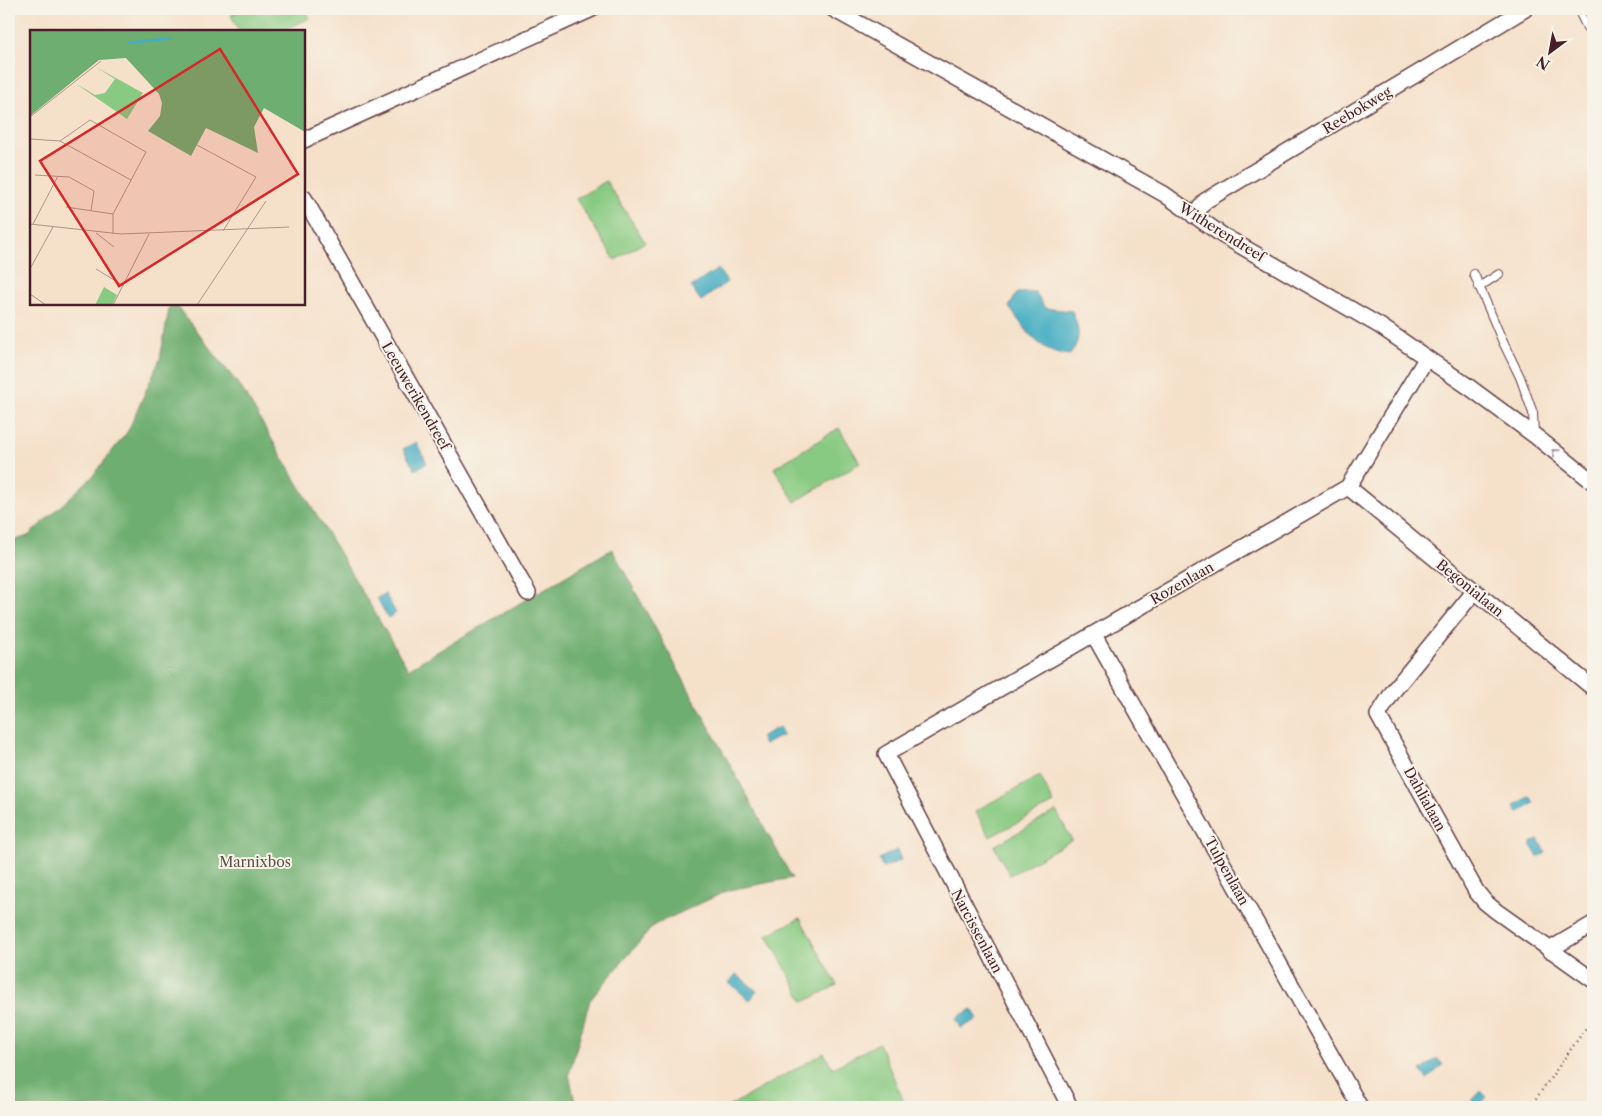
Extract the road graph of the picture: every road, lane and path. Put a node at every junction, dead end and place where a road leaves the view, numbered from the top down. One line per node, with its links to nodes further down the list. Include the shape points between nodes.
1 (592, 9): 6 (street)
2 (833, 9): 8 (street, Witherendreef, via 1164,194)
3 (1525, 9): 8 (street, Reebokweg, via 1205,201)
4 (1578, 9): 5 (lane)
5 (1593, 40)
6 (305, 140)
7 (305, 200): 17 (street, Leeuwerikendreef)
8 (1194, 216): 12 (street, Witherendreef, via 1380,326)
9 (1474, 274): 11 (lane)
10 (1499, 274): 11 (lane)
11 (1479, 287): 13 (lane, via 1534,413)
12 (1426, 359): 13 (street, Witherendreef, via 1469,386); 15 (street, Rozenlaan)
13 (1534, 435): 14 (street, Witherendreef, one-way to 13)
14 (1593, 482)
15 (1348, 487): 16 (street, Begonialaan); 18 (street, Rozenlaan)
16 (1474, 592): 19 (street, Begonialaan); 22 (street, Dahlialaan, via 1394,690 1378,715 1476,891 1496,912)
17 (528, 593)
18 (1094, 635): 20 (street, Rozenlaan); 26 (street, Tulpenlaan)
19 (1593, 688)
20 (886, 754): 25 (street, Narcissenlaan)
21 (1593, 924): 22 (street)
22 (1549, 950): 23 (street, Dahlialaan)
23 (1593, 980)
24 (1593, 1018): 27 (path)
25 (1070, 1107)
26 (1360, 1107)
27 (1530, 1107)

